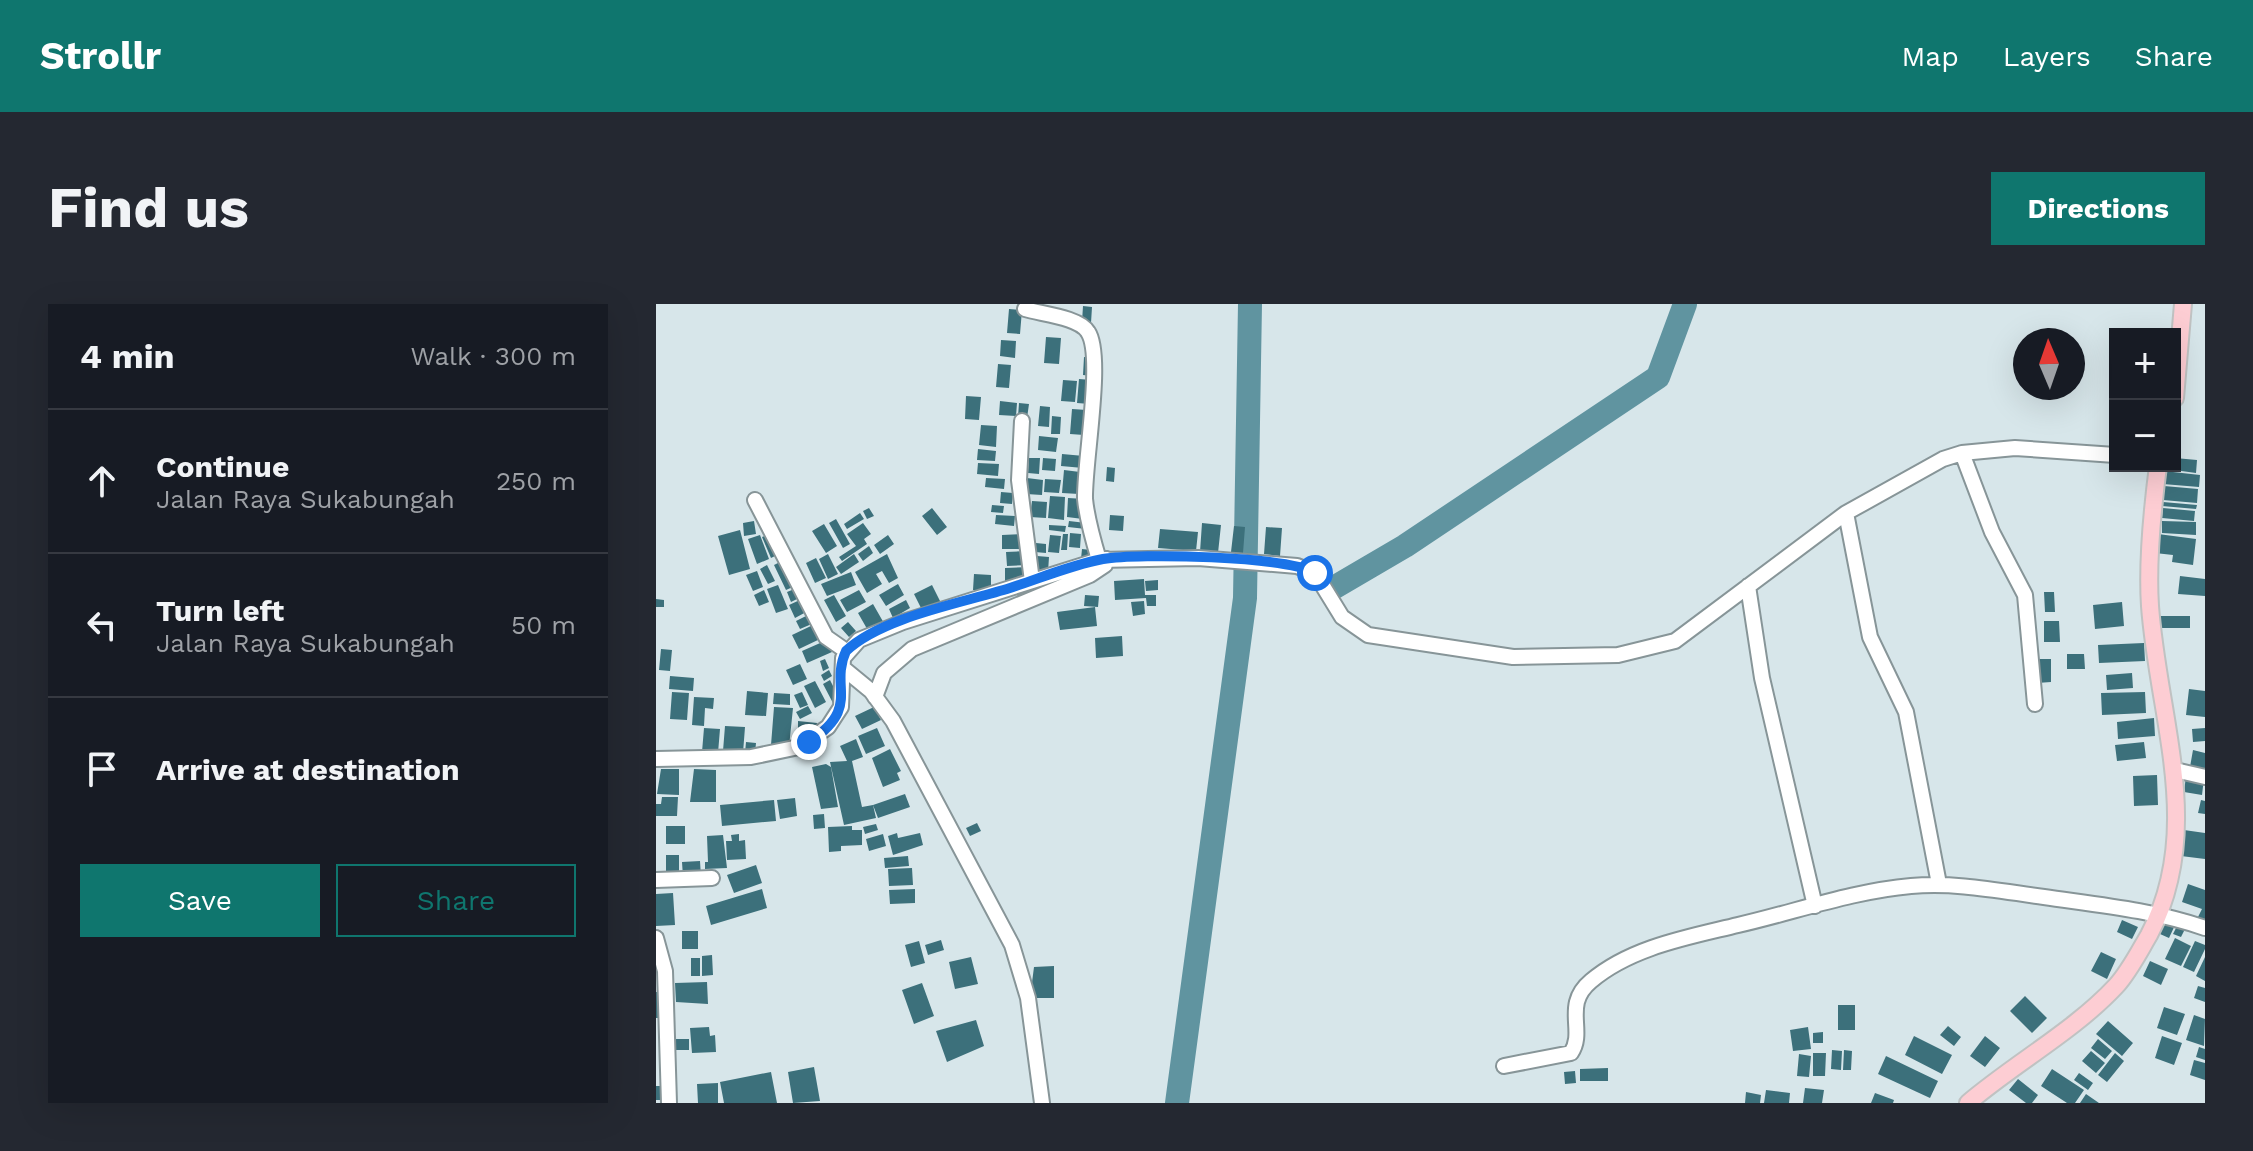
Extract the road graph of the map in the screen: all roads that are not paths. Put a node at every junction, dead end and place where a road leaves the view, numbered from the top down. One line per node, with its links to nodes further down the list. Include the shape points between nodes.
1 (2183, 304): 3 (main road)
2 (1025, 309): 10 (street, via 1080,325 1092,340 1085,502)
3 (2181, 328)
4 (1022, 421): 11 (street, via 1019,480)
5 (1962, 453): 6 (street, via 2015,448); 9 (street); 16 (street, via 1992,532 2025,595)
6 (2109, 455)
7 (2157, 472): 18 (main road, via 2150,606)
8 (755, 500): 13 (street, via 826,637)
9 (1846, 513): 12 (street); 22 (street, via 1870,637 1906,712)
10 (1102, 560): 11 (street); 12 (street, via 1198,558 1290,565 1315,573 1342,617 1368,635 1539,659 1618,655 1665,645); 15 (street, via 1105,565 1090,575 912,649 884,673)
11 (1032, 581): 13 (street, via 903,622 866,636)
12 (1748, 586): 23 (street, via 1762,678)
13 (846, 651): 14 (street)
14 (843, 668): 15 (street); 17 (street, via 841,707 809,742 751,757)
15 (875, 697): 29 (street, via 1004,924 1028,998)
16 (2035, 704)
17 (656, 759)
18 (2175, 770): 19 (street); 24 (main road, via 2173,864)
19 (2205, 777)
20 (712, 878): 21 (street)
21 (656, 880)
22 (1939, 884): 23 (street); 24 (street)
23 (1815, 906): 27 (street, via 1634,955 1578,995 1571,1053)
24 (2160, 913): 25 (street); 30 (main road, via 2117,985)
25 (2205, 928)
26 (656, 938): 28 (street, via 665,971)
27 (1504, 1066)
28 (669, 1103)
29 (1042, 1103)
30 (1968, 1103)

